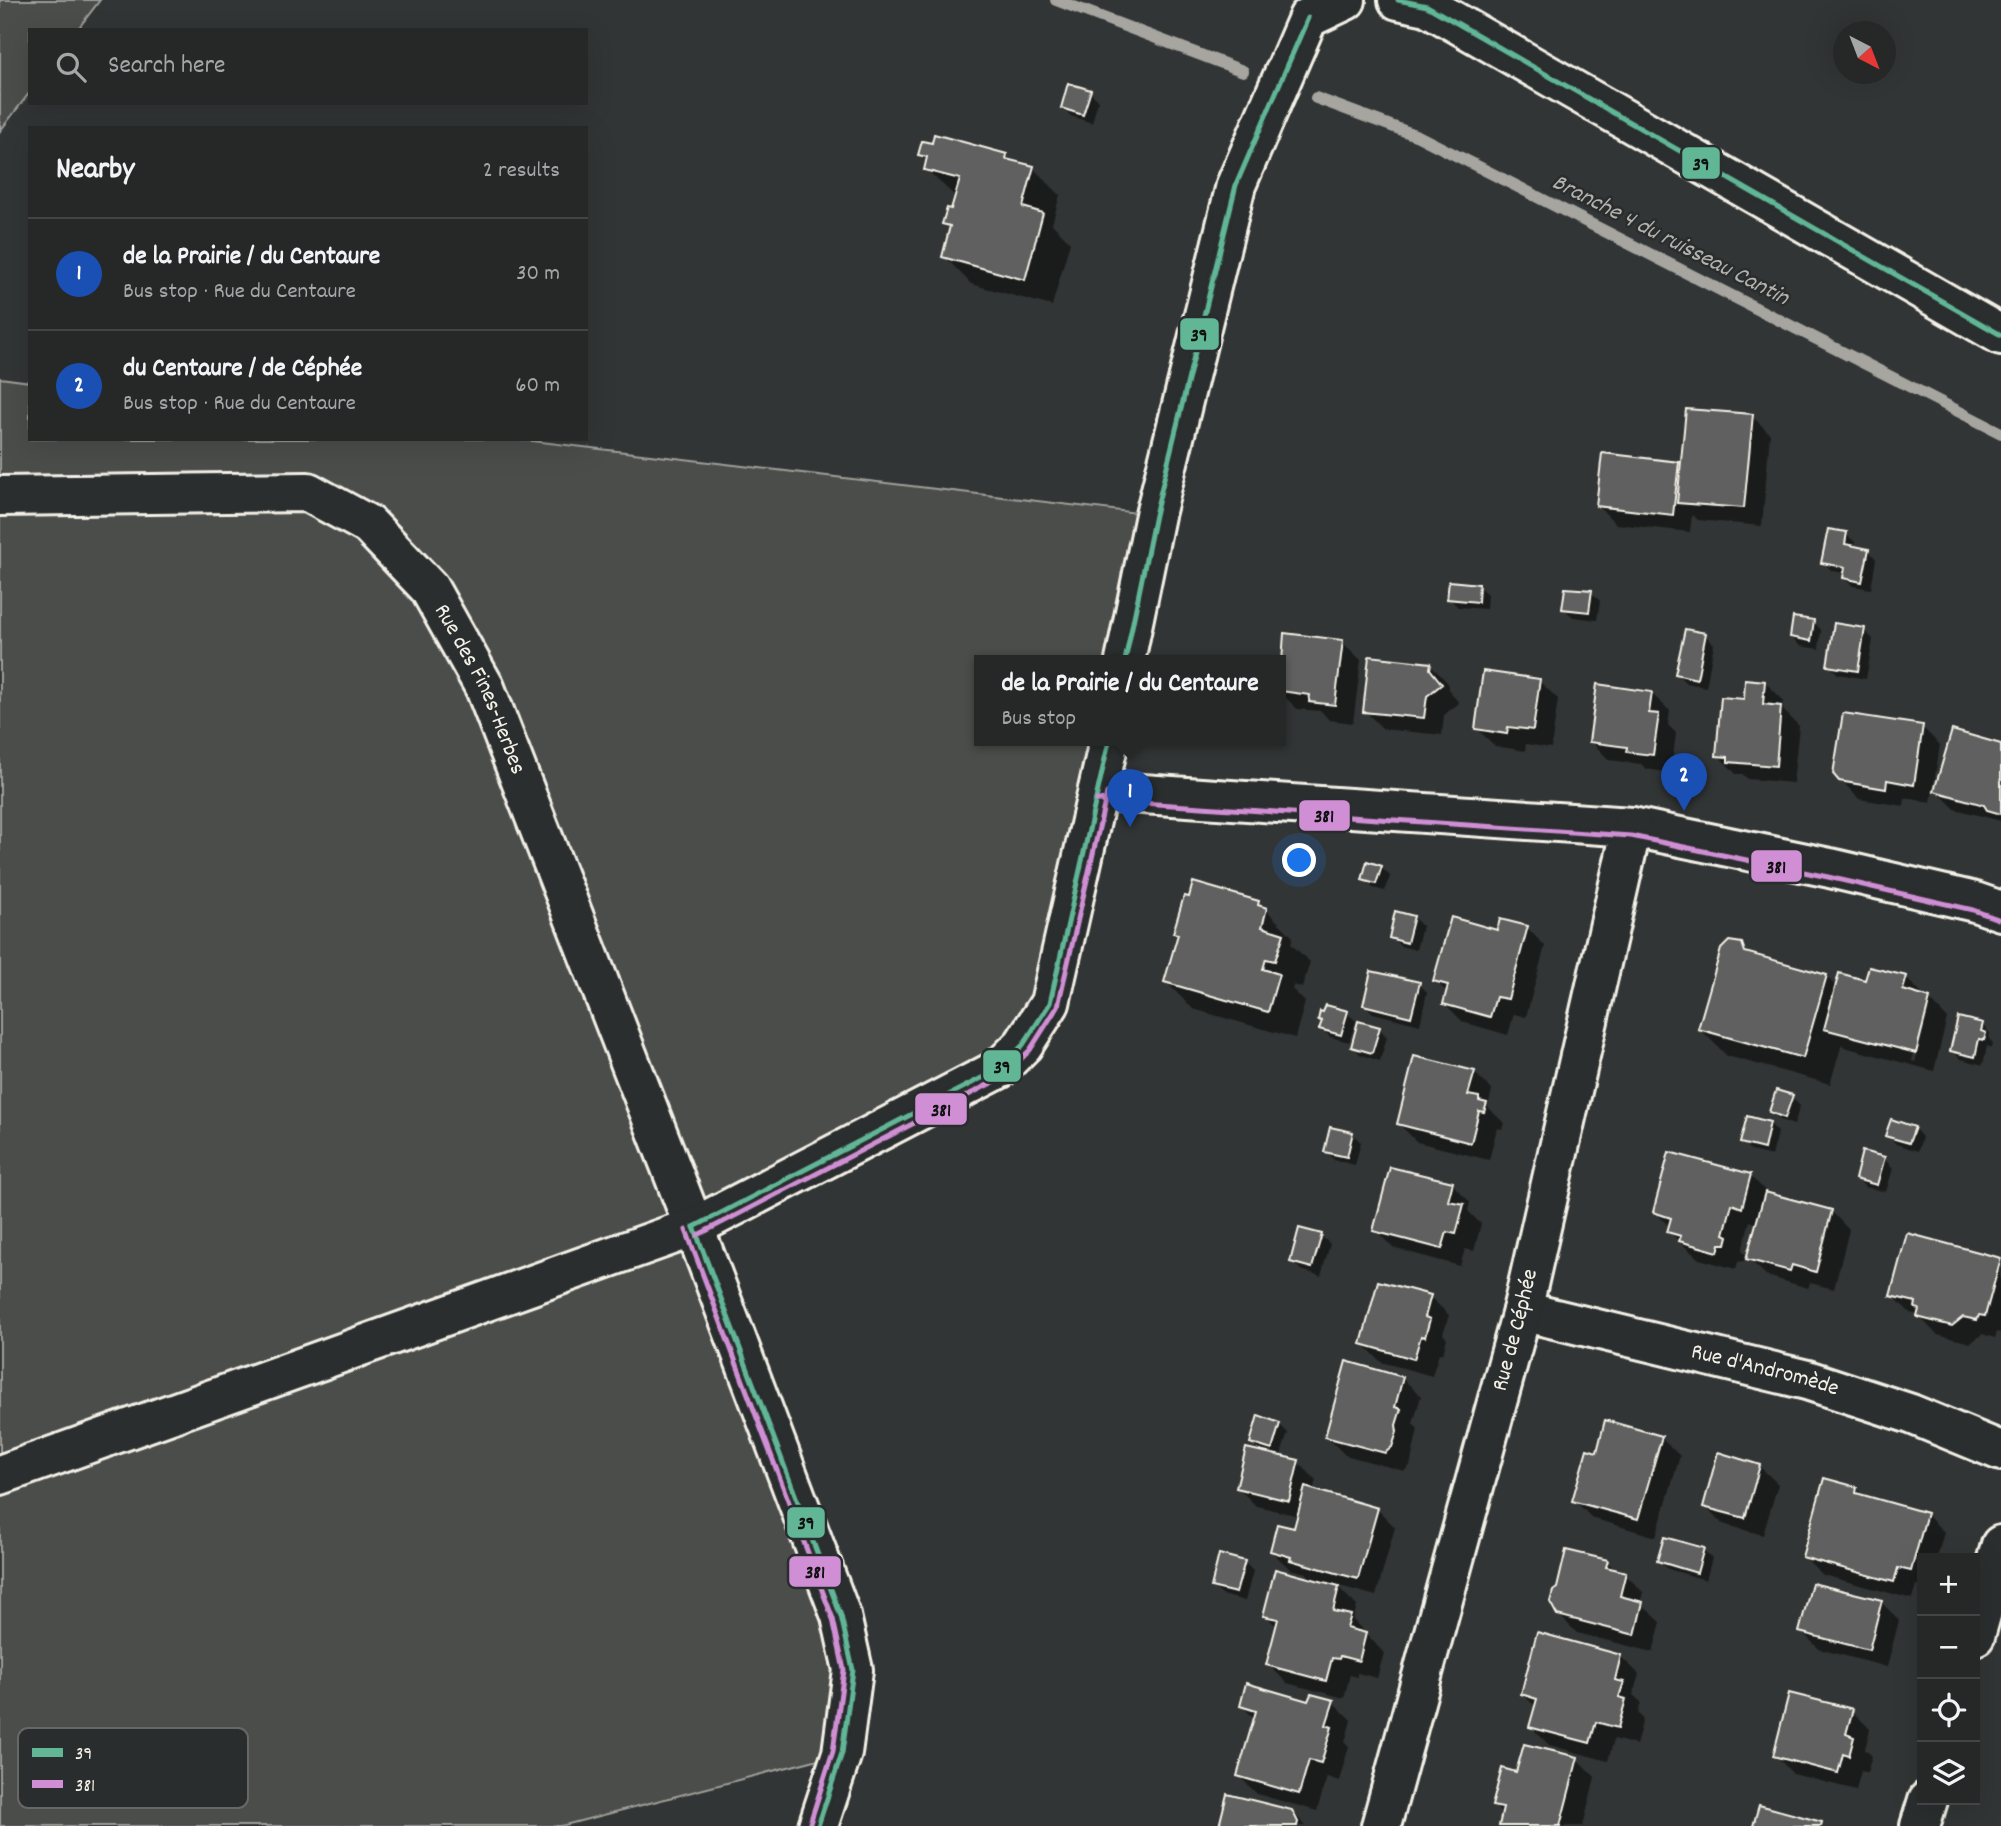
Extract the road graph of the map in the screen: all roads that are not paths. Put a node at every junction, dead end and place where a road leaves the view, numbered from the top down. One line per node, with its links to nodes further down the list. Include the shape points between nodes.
1 (1346, 0): 5 (street, via 1308,18 1236,185 1155,515)
2 (1398, 0): 3 (street, via 1427,6)
3 (2001, 335)
4 (0, 496): 10 (street, Rue des Fines-Herbes, via 309,492 369,525 429,588 485,688)
5 (1126, 655)
6 (1108, 746): 7 (street)
7 (1098, 791): 8 (street); 10 (street, via 1050,1003 1023,1045 999,1069)
8 (1632, 827): 9 (street); 11 (street, Rue de Céphée)
9 (2001, 911)
10 (694, 1227): 13 (street); 17 (street, Rue des Fines-Herbes, via 841,1616 853,1670 842,1753)
11 (1522, 1311): 12 (street, Rue d'Andromède, via 1807,1380 1911,1414); 18 (street, Rue de Céphée)
12 (2001, 1451)
13 (0, 1475)
14 (2001, 1545): 15 (street)
15 (1980, 1618)
16 (1926, 1805): 19 (street)
17 (818, 1826)
18 (1381, 1826)
19 (1920, 1826)

